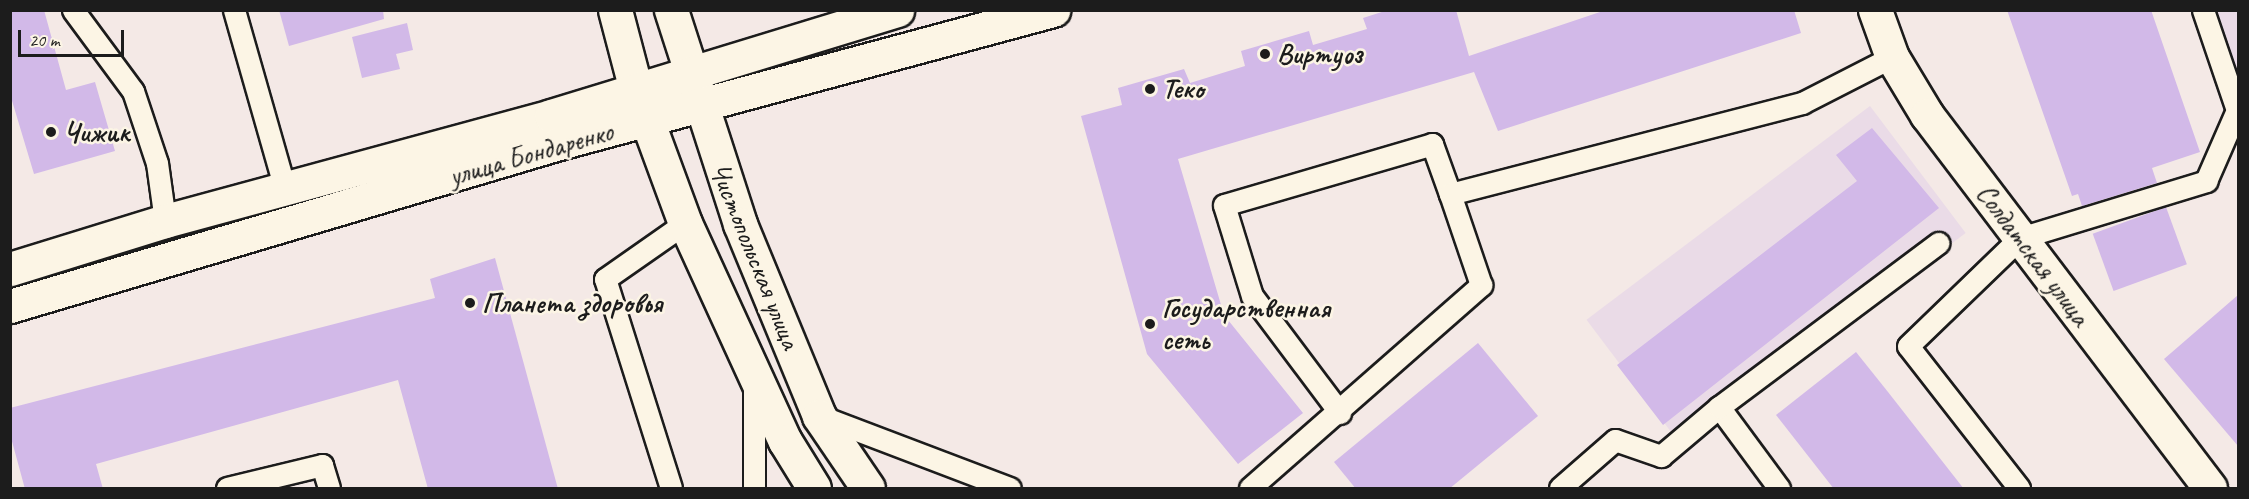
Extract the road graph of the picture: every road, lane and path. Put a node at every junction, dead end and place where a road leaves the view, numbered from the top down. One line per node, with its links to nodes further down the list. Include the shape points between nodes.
1 (73, 10): 16 (lane, via 133,91 157,164)
2 (234, 10): 14 (lane)
3 (615, 10): 11 (street, Чистопольская улица)
4 (671, 10): 10 (street, Чистопольская улица)
5 (897, 10): 10 (street, улица Бондаренко)
6 (1053, 10): 12 (street, улица Бондаренко)
7 (1875, 10): 9 (street, Солдатская улица)
8 (2203, 10): 18 (lane, via 2237,110 2206,181)
9 (1892, 57): 15 (lane, via 1802,103); 18 (street, Солдатская улица, via 1927,115)
10 (688, 73): 11 (street, улица Бондаренко); 12 (street, Чистопольская улица)
11 (636, 90): 13 (street, Чистопольская улица); 14 (street, улица Бондаренко)
12 (698, 106): 13 (street, улица Бондаренко); 25 (street, Чистопольская улица, via 740,224)
13 (647, 120): 17 (street, Чистопольская улица); 21 (street, улица Бондаренко)
14 (285, 189): 16 (street, улица Бондаренко)
15 (1450, 194): 24 (lane, via 1481,285); 24 (lane, via 1432,144 1224,205 1252,296)
16 (165, 221): 20 (street, улица Бондаренко)
17 (685, 223): 22 (street, Чистопольская улица); 29 (lane, via 605,279)
18 (2020, 238): 26 (street, Солдатская улица); 37 (lane, via 1908,346)
19 (1938, 243): 23 (lane)
20 (10, 269)
21 (10, 306)
22 (754, 375): 30 (lane); 31 (street, Чистопольская улица, via 785,441)
23 (1719, 407): 35 (lane, via 1661,456 1615,440); 36 (lane)
24 (1340, 413): 34 (lane)
25 (819, 416): 32 (street, Чистопольская улица); 33 (lane)
26 (2203, 486)
27 (227, 489): 28 (lane, via 322,465)
28 (329, 489)
29 (671, 489)
30 (754, 489)
31 (814, 489)
32 (868, 489)
33 (1010, 489)
34 (1250, 489)
35 (1560, 489)
36 (1779, 489)
37 (2019, 489)

